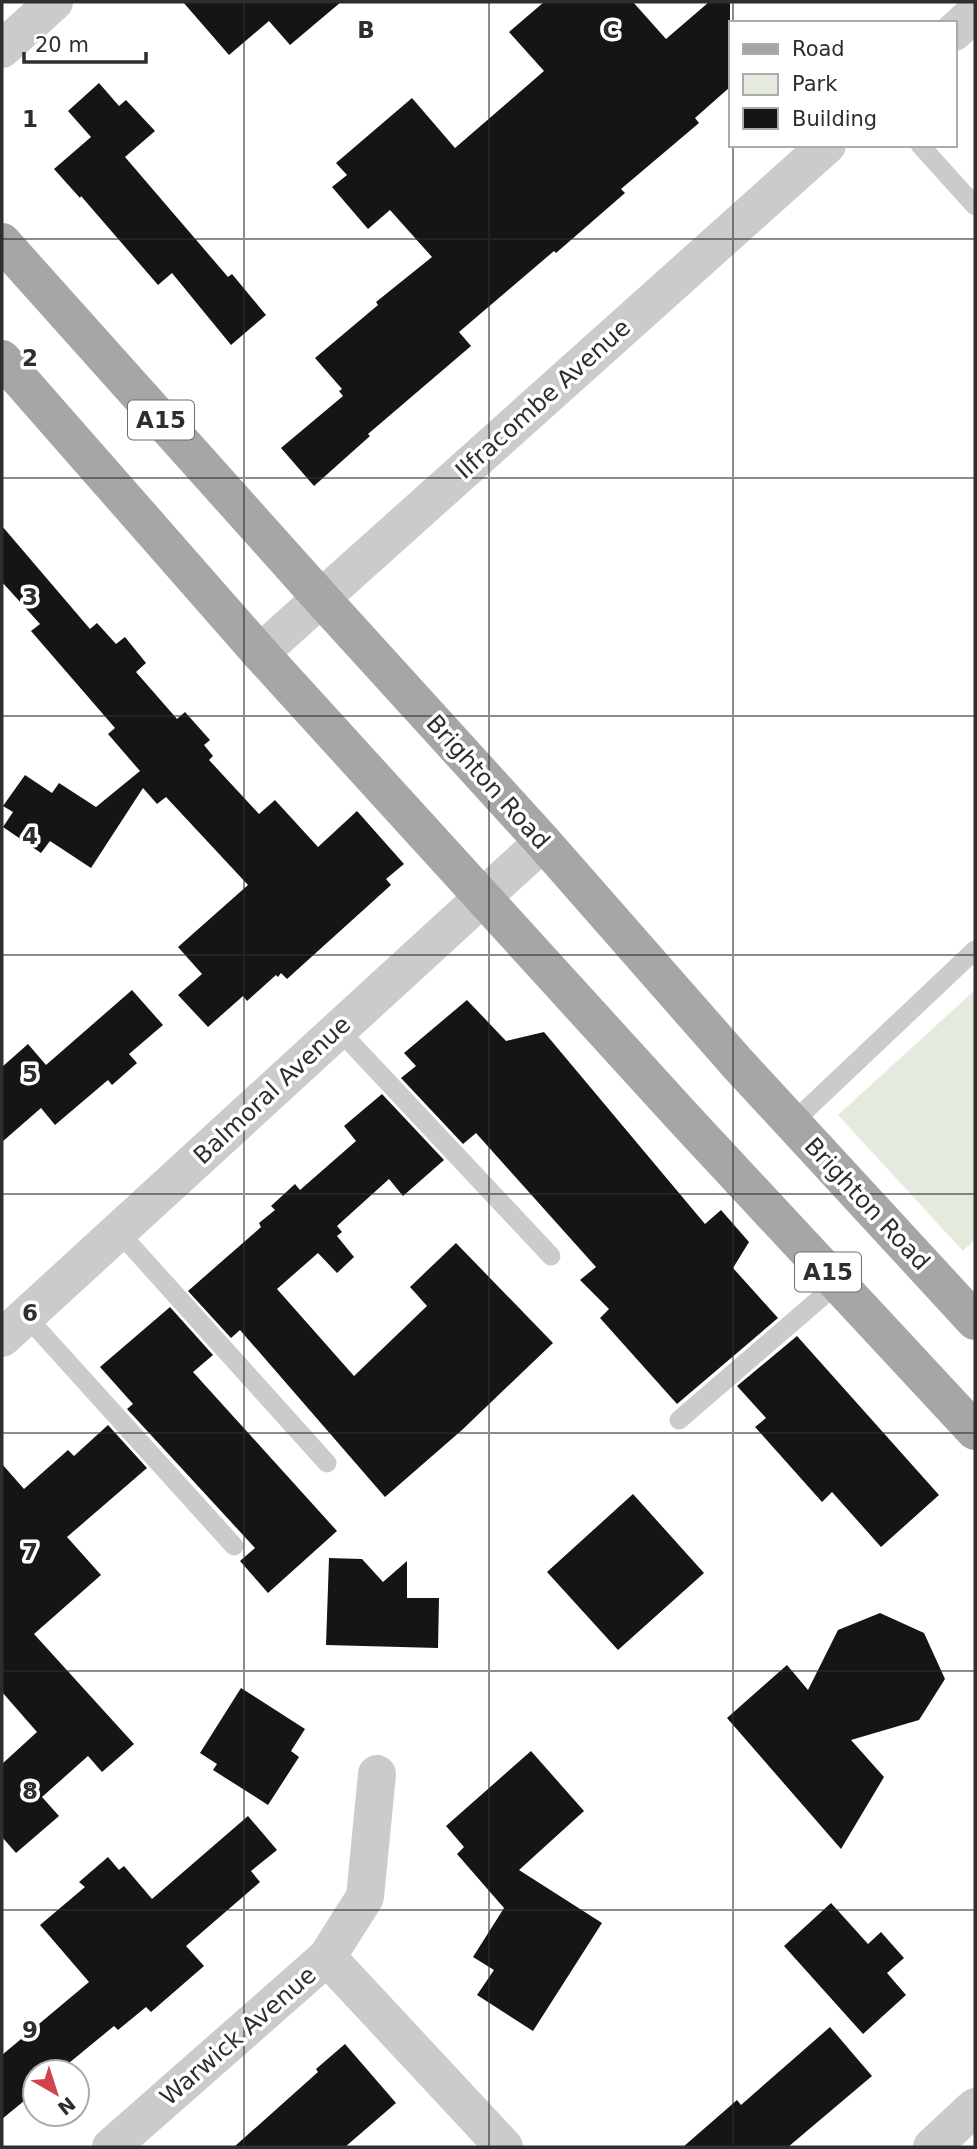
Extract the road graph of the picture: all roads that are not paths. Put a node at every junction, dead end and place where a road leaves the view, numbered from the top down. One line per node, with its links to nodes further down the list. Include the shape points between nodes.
1 (54, 2): 4 (street)
2 (975, 13): 3 (street)
3 (956, 30)
4 (2, 49)
5 (825, 147): 10 (street, Ilfracombe Avenue)
6 (921, 147): 7 (lane)
7 (975, 205)
8 (2, 242): 10 (main road, Brighton Road / A15)
9 (2, 359): 11 (main road, A15)
10 (320, 597): 11 (street, Ilfracombe Avenue); 12 (main road, Brighton Road / A15)
11 (260, 653): 13 (main road, A15)
12 (543, 842): 13 (street, Balmoral Avenue); 16 (main road, Brighton Road / A15)
13 (482, 896): 15 (street, Balmoral Avenue); 19 (main road, A15)
14 (975, 950): 16 (lane)
15 (338, 1029): 17 (street, Balmoral Avenue); 18 (lane)
16 (792, 1123): 20 (main road, Brighton Road / A15)
17 (118, 1231): 21 (street, Balmoral Avenue); 24 (lane)
18 (551, 1256)
19 (838, 1283): 22 (lane); 23 (main road, A15)
20 (975, 1321)
21 (14, 1327): 25 (lane)
22 (679, 1420)
23 (975, 1431)
24 (327, 1463)
25 (234, 1546)
26 (377, 1773): 27 (street, via 365,1897)
27 (327, 1957): 29 (street, Warwick Avenue); 30 (street, Warwick Avenue)
28 (975, 2107): 31 (street)
29 (111, 2147)
30 (505, 2147)
31 (932, 2147)

